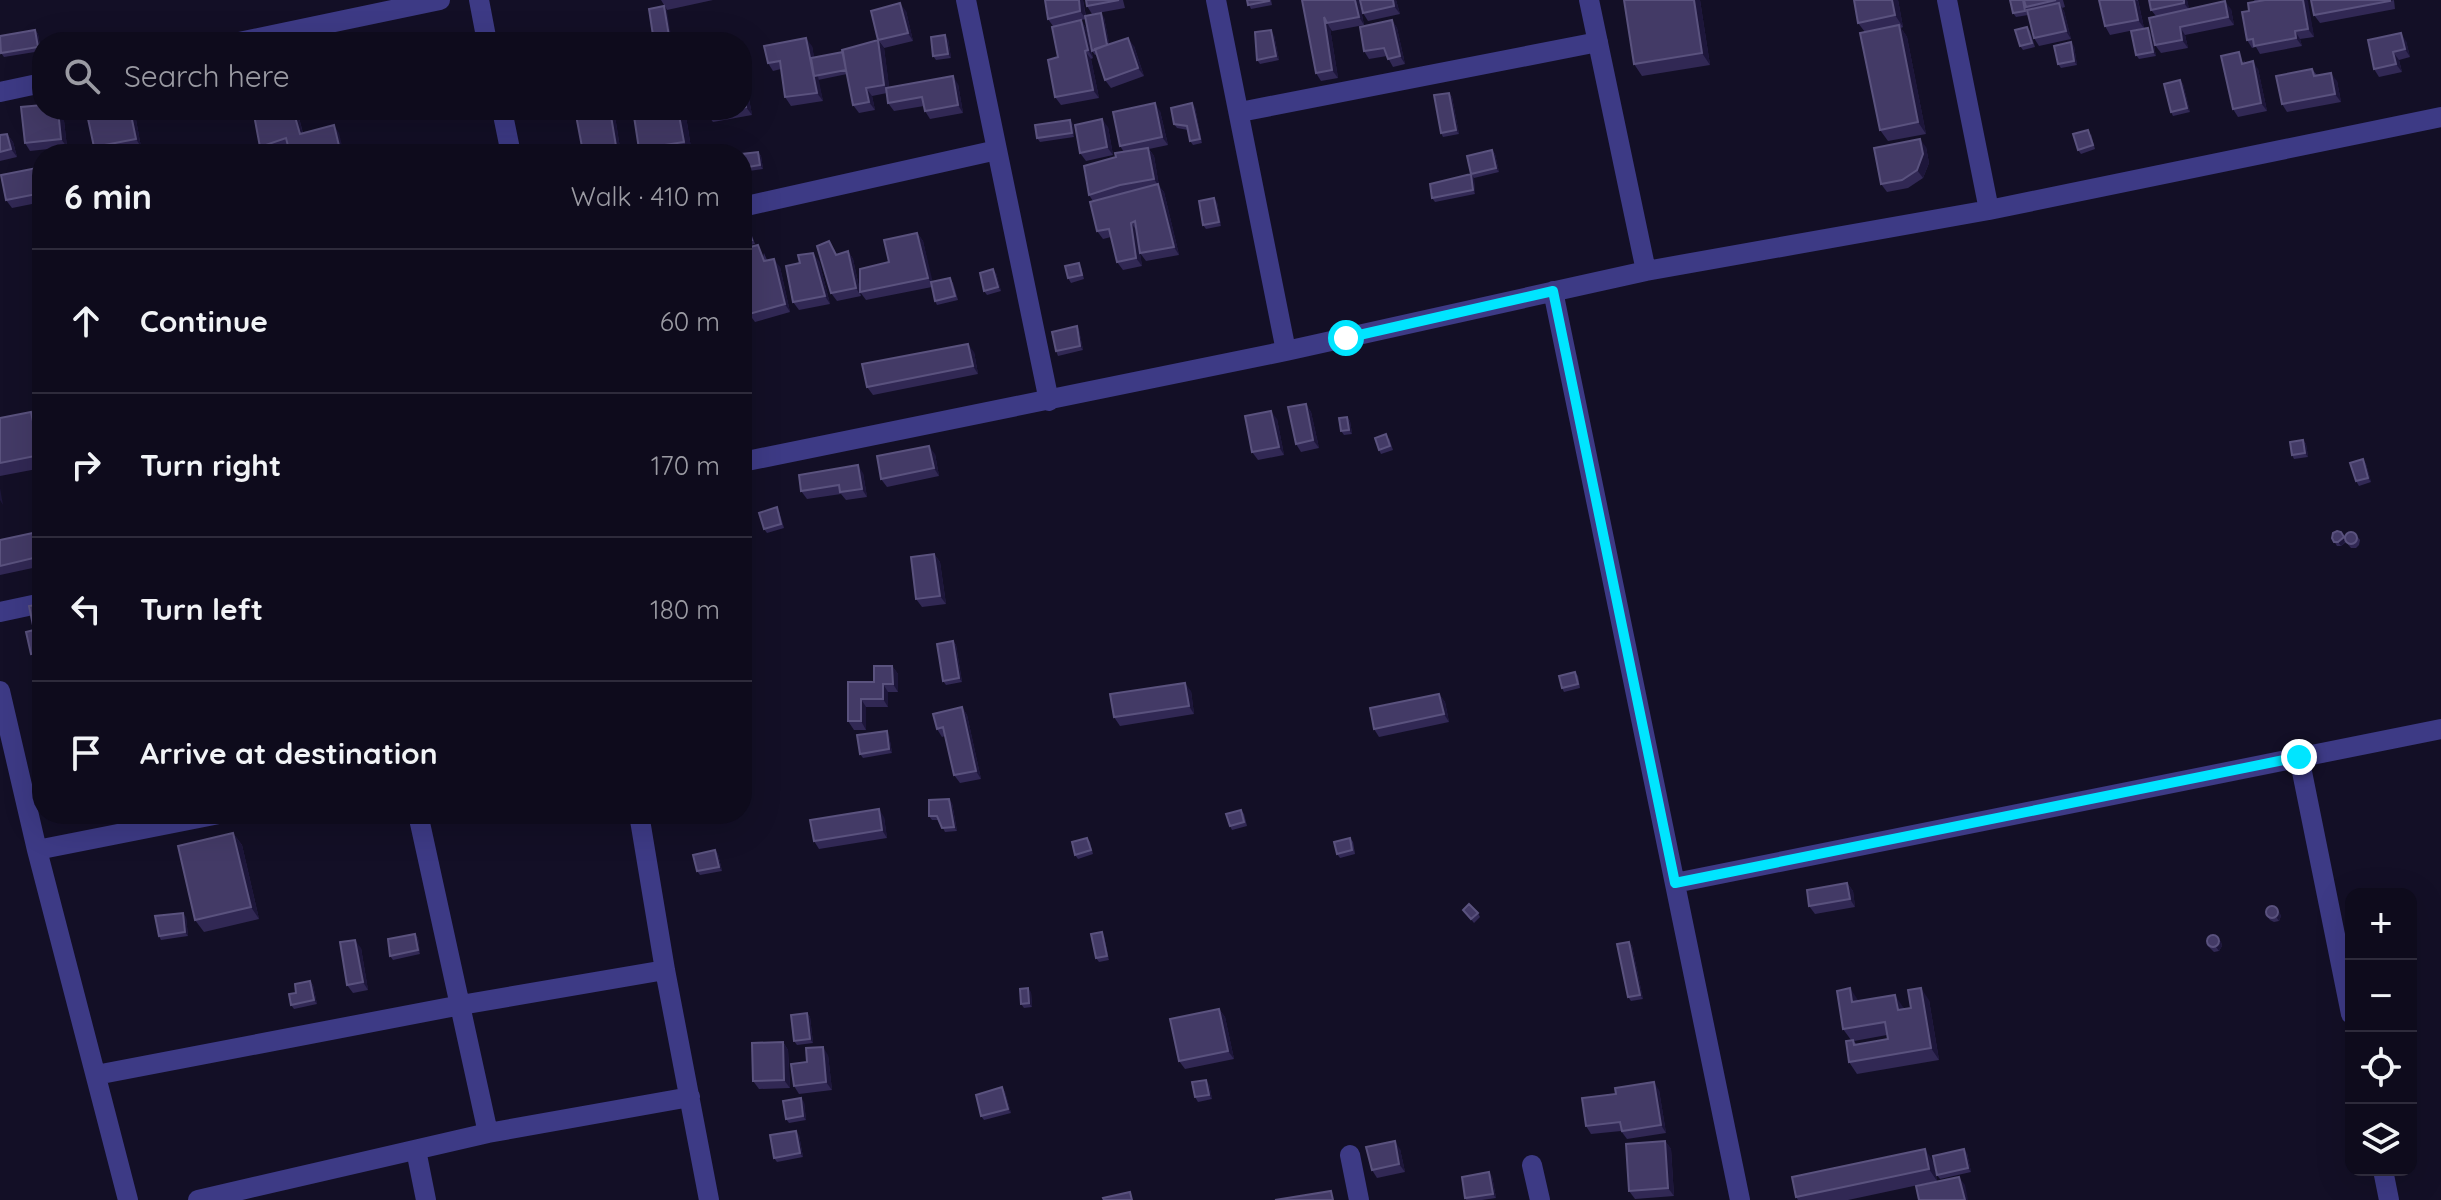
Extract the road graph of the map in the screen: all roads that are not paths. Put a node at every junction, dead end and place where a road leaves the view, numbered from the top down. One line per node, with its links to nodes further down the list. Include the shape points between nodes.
1 (440, 0): 7 (street)
2 (479, 0): 8 (street)
3 (966, 0): 16 (street)
4 (1216, 0): 12 (street)
5 (1589, 0): 9 (street)
6 (1947, 0): 18 (street)
7 (287, 32)
8 (485, 32)
9 (1598, 42): 12 (street); 19 (street)
10 (32, 85): 11 (street)
11 (0, 92)
12 (1240, 112): 21 (street)
13 (2441, 117): 18 (street)
14 (504, 120): 15 (street)
15 (509, 144)
16 (997, 150): 17 (street); 22 (street)
17 (752, 205)
18 (1989, 210): 19 (street)
19 (1646, 271): 20 (street)
20 (1553, 291): 21 (street); 33 (street)
21 (1286, 351): 22 (street)
22 (1049, 401): 23 (street)
23 (752, 460)
24 (32, 605): 25 (street)
25 (0, 612)
26 (0, 691): 32 (street)
27 (2441, 729): 28 (street)
28 (2299, 757): 33 (street); 35 (street)
29 (168, 824): 32 (street)
30 (420, 824): 36 (street)
31 (641, 824): 34 (street)
32 (37, 850): 37 (street)
33 (1675, 883): 50 (street)
34 (665, 970): 36 (street); 38 (street)
35 (2345, 984)
36 (461, 1005): 37 (street); 39 (street)
37 (96, 1075): 44 (street)
38 (690, 1097): 39 (street); 47 (street)
39 (488, 1133): 40 (street)
40 (416, 1150): 45 (street); 46 (street)
41 (1350, 1155): 48 (street)
42 (1532, 1165): 49 (street)
43 (2384, 1176): 51 (street)
44 (128, 1200)
45 (198, 1200)
46 (426, 1200)
47 (709, 1200)
48 (1359, 1200)
49 (1540, 1200)
50 (1740, 1200)
51 (2389, 1200)

